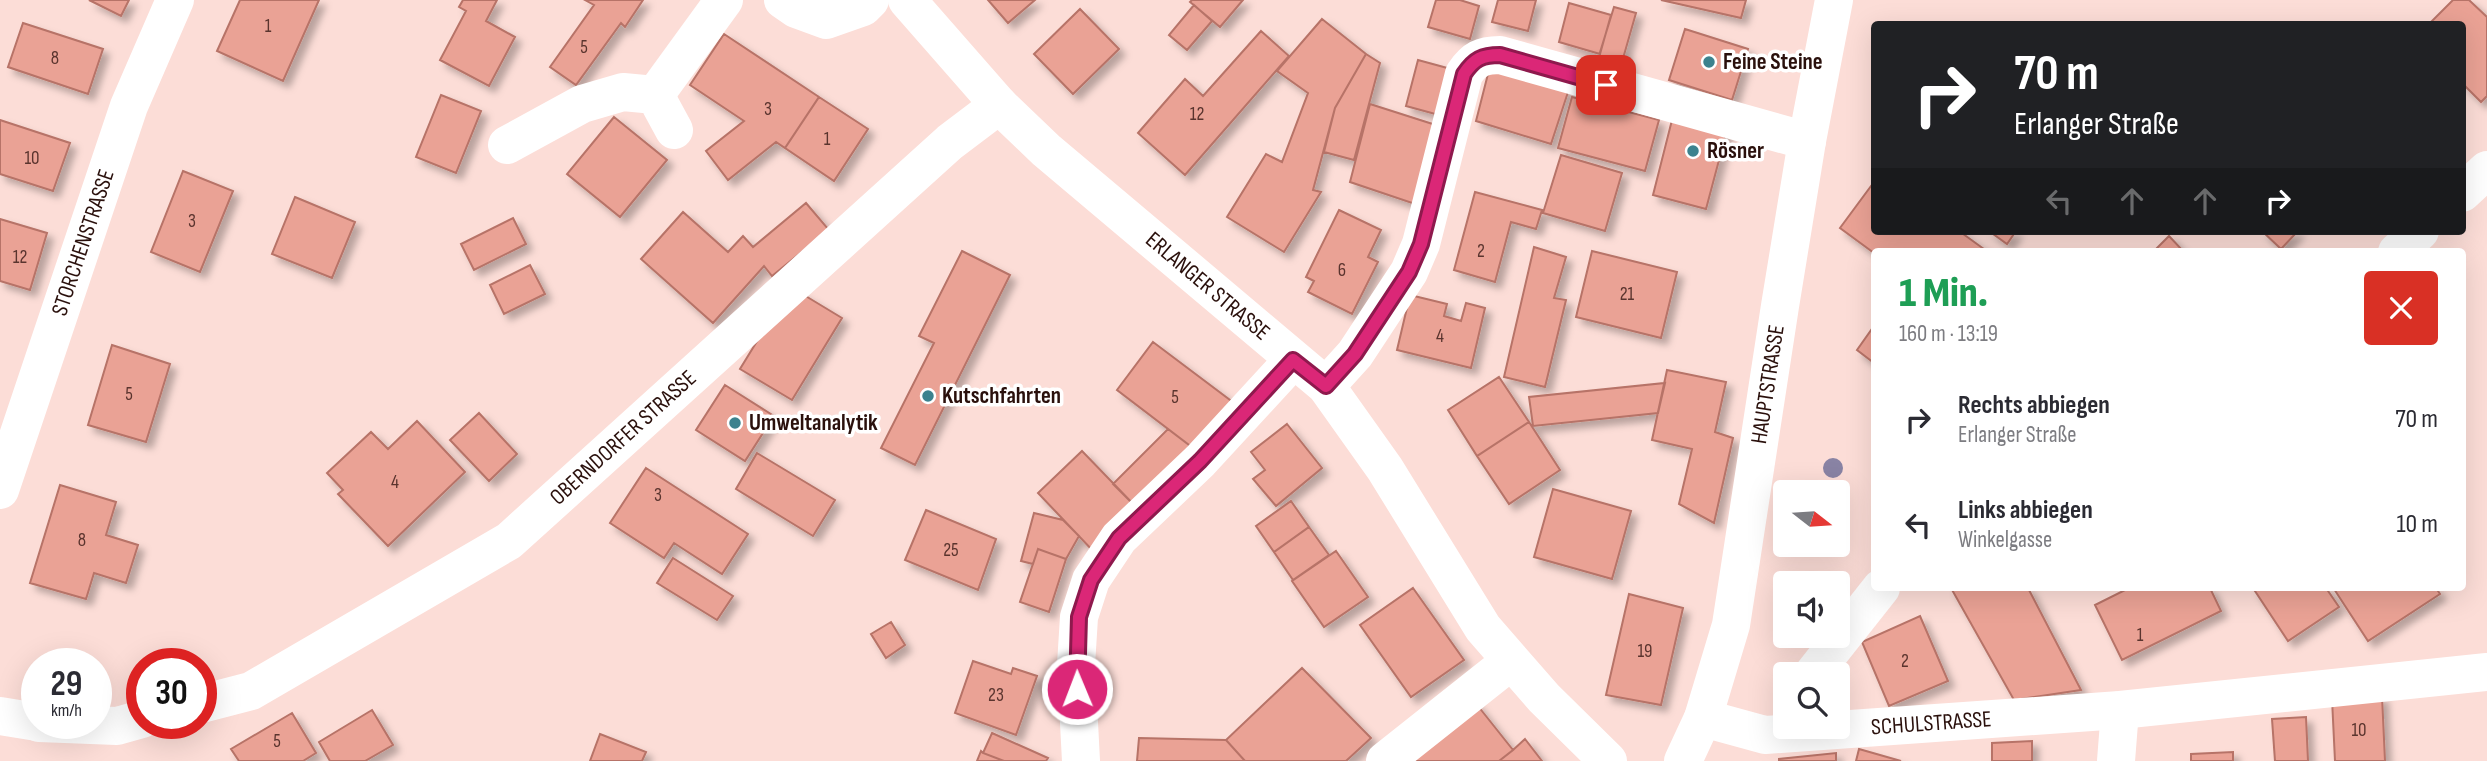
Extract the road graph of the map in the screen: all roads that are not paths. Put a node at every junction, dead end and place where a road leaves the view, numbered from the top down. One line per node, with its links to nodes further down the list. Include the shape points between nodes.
1 (175, 0): 18 (street, STORCHENSTRASSE, via 130,106)
2 (724, 0): 7 (street)
3 (783, 0): 4 (street, via 826,20)
4 (870, 0)
5 (907, 0): 8 (street, ERLANGER STRASSE)
6 (1834, 0): 10 (street, HAUPTSTRASSE)
7 (655, 95): 9 (street); 11 (street, via 623,92 582,104)
8 (999, 105): 16 (street, ERLANGER STRASSE); 23 (street, OBERNDORFER STRASSE, via 941,150 509,541 251,691)
9 (674, 130)
10 (1807, 141): 17 (street, via 1500,55 1472,61 1464,74 1421,244 1409,272 1355,354); 26 (street, HAUPTSTRASSE, via 1731,625)
11 (507, 145)
12 (2487, 170): 13 (street)
13 (2466, 188)
14 (2416, 235): 15 (street)
15 (2401, 248)
16 (1293, 360): 17 (street, ERLANGER STRASSE); 30 (street, via 1200,461 1119,538 1091,580 1079,617 1076,665)
17 (1326, 386): 20 (street, ERLANGER STRASSE, via 1385,469 1483,628)
18 (0, 490)
19 (1879, 591): 21 (street)
20 (1511, 661): 31 (street); 32 (street, ERLANGER STRASSE)
21 (1823, 662)
22 (2487, 672): 24 (street, SCHULSTRASSE)
23 (217, 700)
24 (2120, 710): 28 (street, SCHULSTRASSE); 34 (street)
25 (0, 716): 27 (street)
26 (1703, 718): 29 (street, SCHULSTRASSE); 33 (street, HAUPTSTRASSE)
27 (21, 720)
28 (1850, 720)
29 (1773, 723)
30 (1081, 761)
31 (1385, 761)
32 (1608, 761)
33 (1683, 761)
34 (2116, 761)

